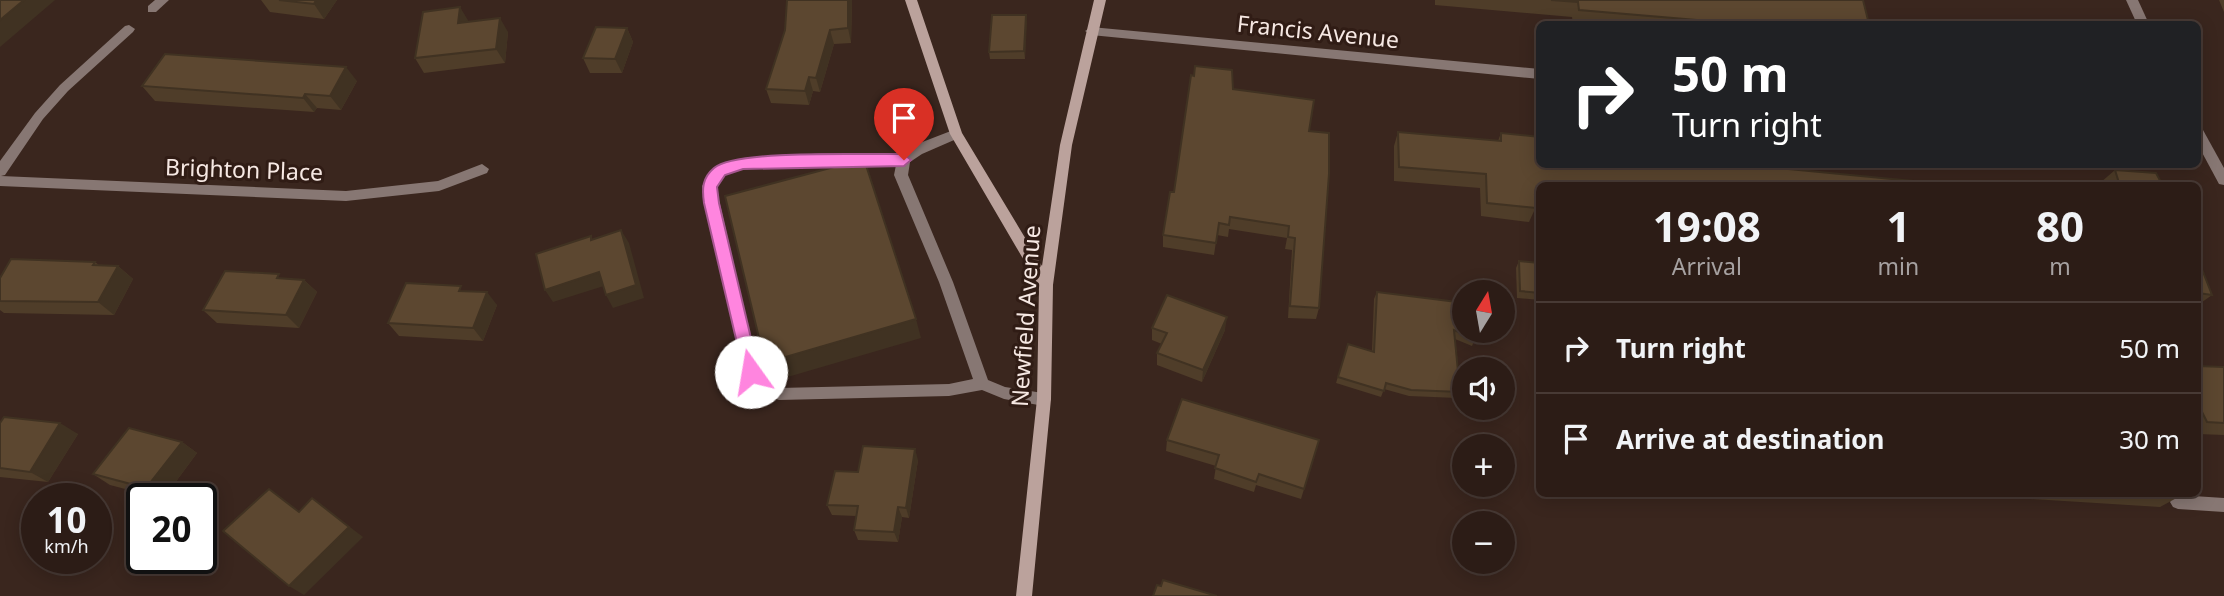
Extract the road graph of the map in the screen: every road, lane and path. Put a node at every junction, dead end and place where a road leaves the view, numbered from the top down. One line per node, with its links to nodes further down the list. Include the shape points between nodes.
1 (163, 0): 5 (street)
2 (911, 0): 10 (main road)
3 (1100, 0): 8 (main road, Newfield Avenue)
4 (2132, 0): 6 (street)
5 (152, 9)
6 (2142, 21)
7 (130, 29): 14 (street, via 47,106)
8 (1091, 31): 9 (street, Francis Avenue); 17 (main road, Newfield Avenue, via 1066,145)
9 (1536, 74)
10 (956, 134): 12 (street); 17 (main road)
11 (2201, 138): 15 (street)
12 (904, 160): 18 (street, via 901,175); 18 (street, via 743,163 720,171 709,186 751,372 761,387 779,394 949,390)
13 (482, 169): 16 (street, Brighton Place, via 439,186 346,195)
14 (0, 171)
15 (2224, 180)
16 (0, 181)
17 (1046, 285): 19 (main road, Newfield Avenue)
18 (982, 384): 19 (street, via 1004,393)
19 (1044, 399): 22 (main road, Newfield Avenue)
20 (2178, 502): 21 (street)
21 (2224, 505)
22 (1024, 596)

